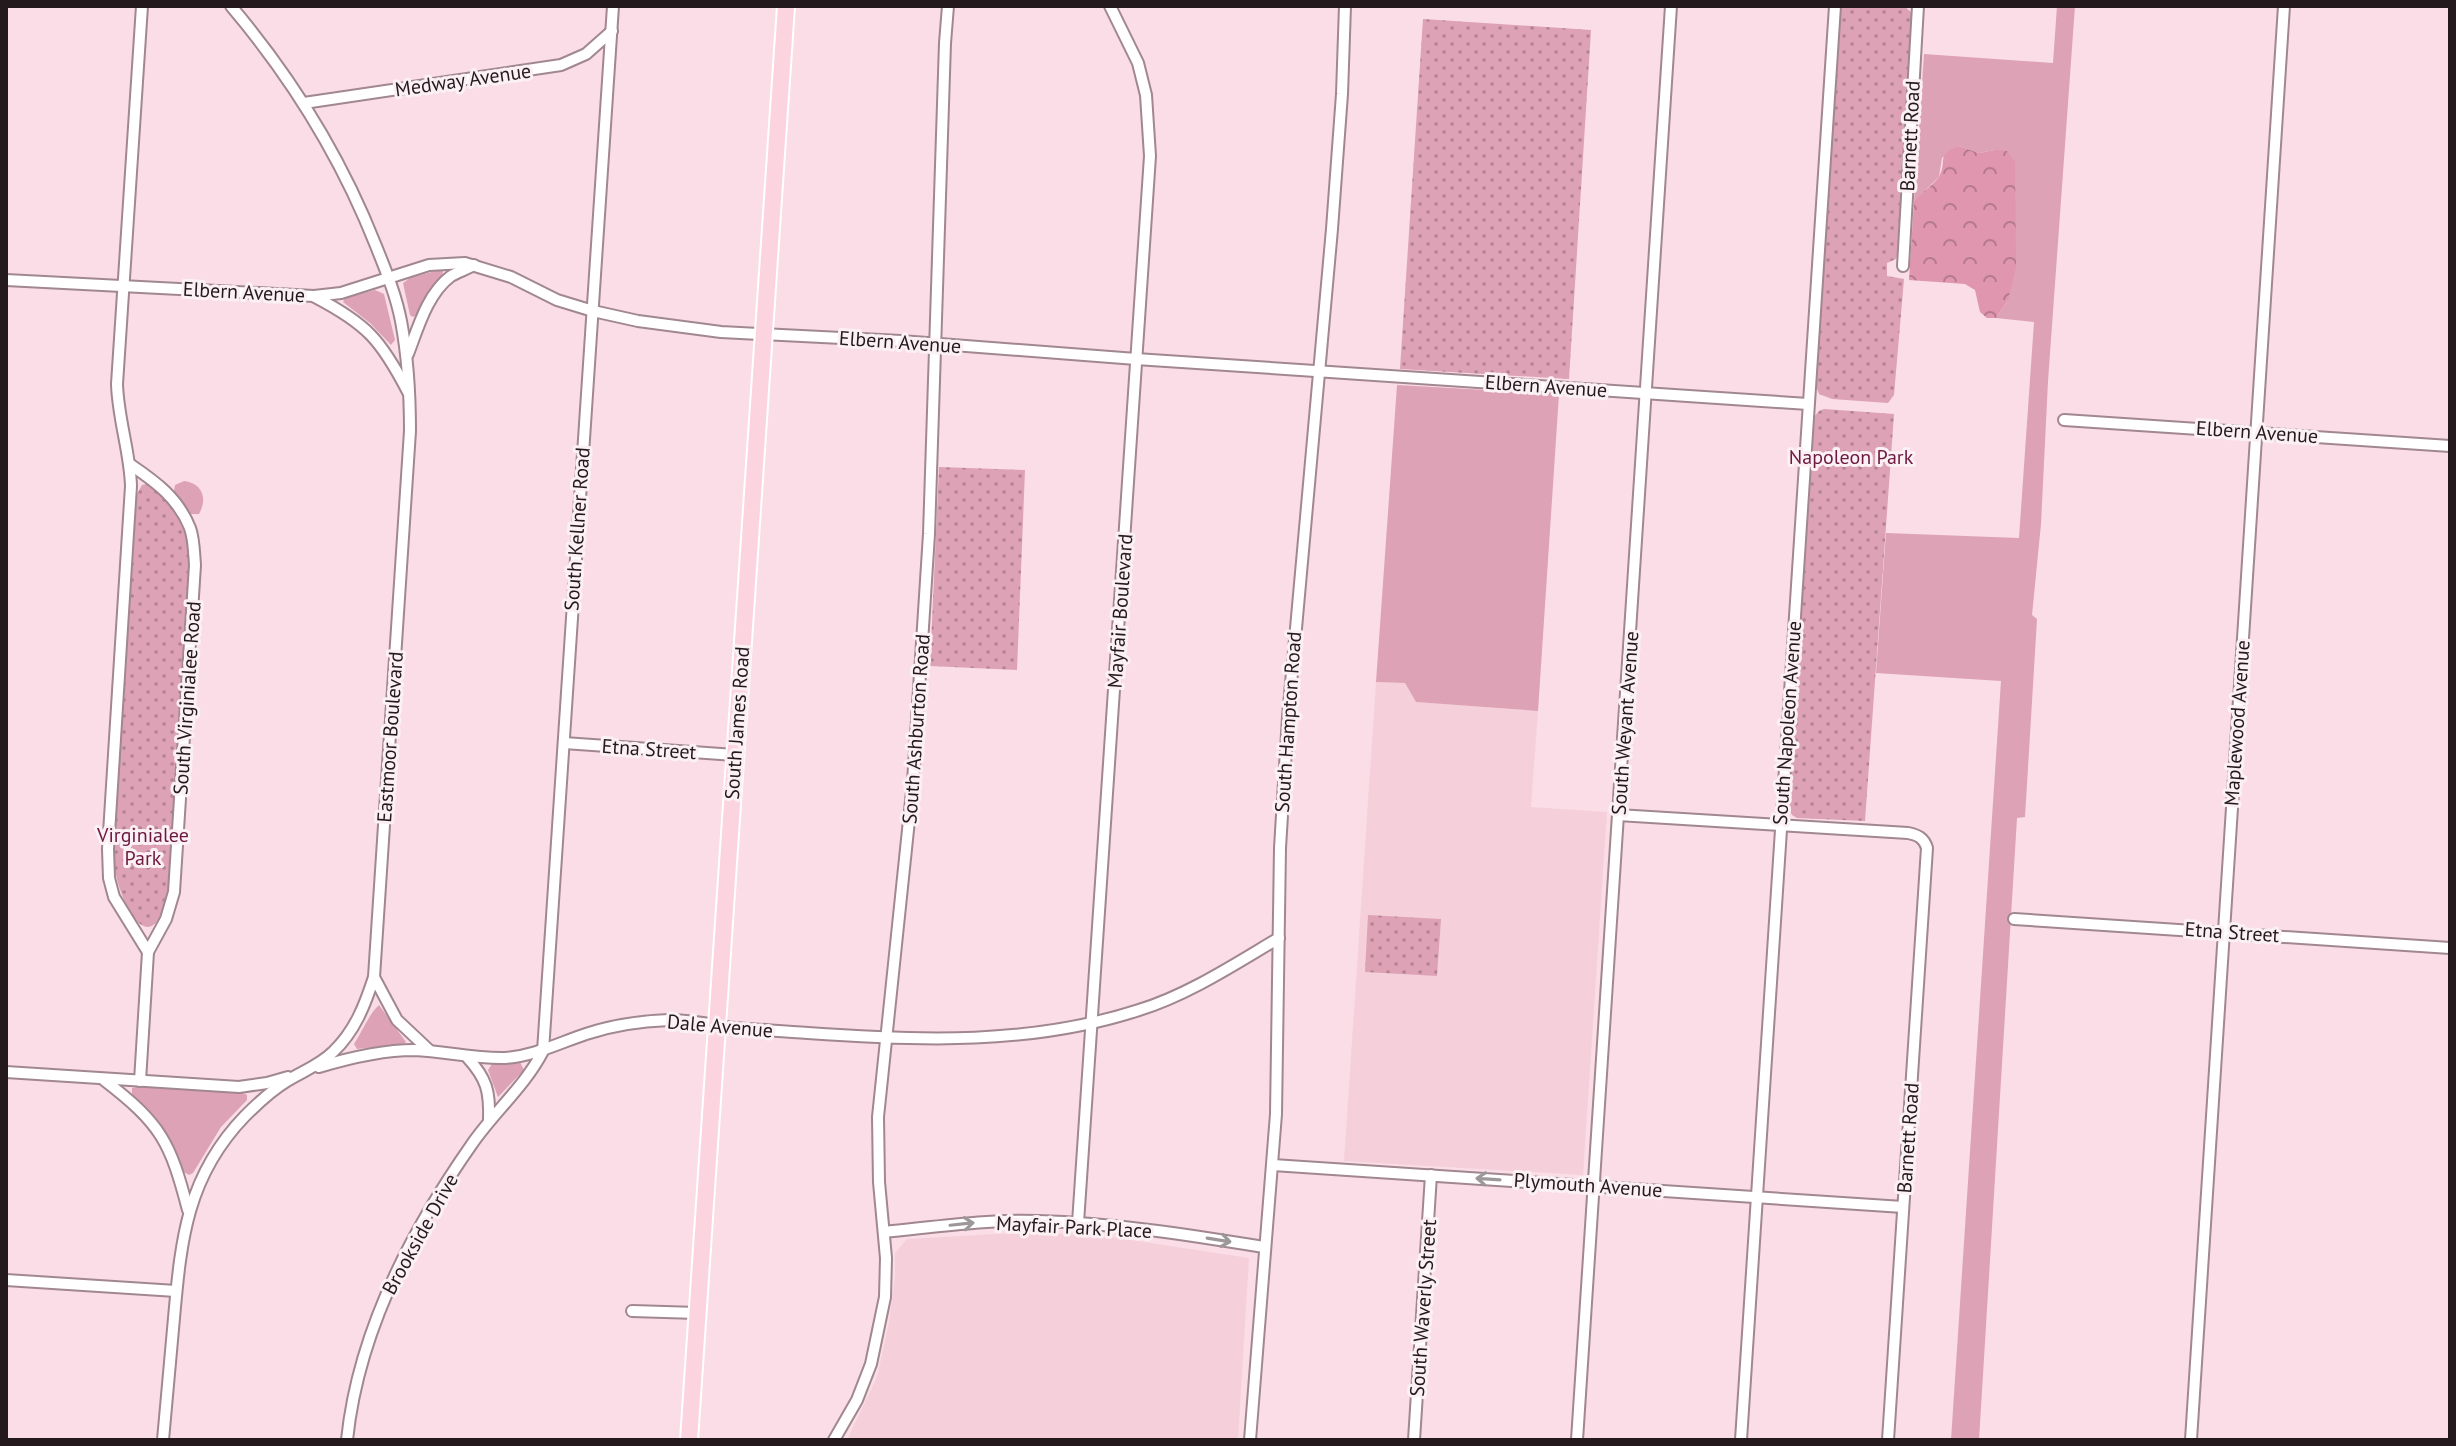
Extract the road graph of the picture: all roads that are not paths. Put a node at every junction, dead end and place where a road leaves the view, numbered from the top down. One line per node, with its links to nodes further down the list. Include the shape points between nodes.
1 (142, 6): 18 (street)
2 (231, 6): 13 (street, Eastmoor Boulevard)
3 (613, 6): 12 (street, South Kellner Road)
4 (786, 6): 21 (main road, South James Road)
5 (948, 6): 22 (street, South Ashburton Road)
6 (1110, 6): 24 (street, Mayfair Boulevard, via 1138,63 1146,95 1150,156)
7 (1345, 6): 25 (street, South Hampton Road)
8 (1671, 6): 26 (street, South Weyant Avenue)
9 (1835, 6): 28 (street, South Napoleon Avenue)
10 (1918, 6): 15 (street, Barnett Road)
11 (2284, 6): 30 (street, Maplewood Avenue)
12 (612, 31): 13 (street, Medway Avenue, via 586,54 561,65); 20 (street, South Kellner Road)
13 (304, 103): 16 (street, Eastmoor Boulevard, via 340,165)
14 (474, 265): 16 (street, Elbern Avenue, via 429,265); 20 (street, Elbern Avenue); 23 (street, via 438,290)
15 (1903, 266)
16 (390, 279): 19 (street, Elbern Avenue); 23 (street, Eastmoor Boulevard)
17 (6, 280): 18 (street, Elbern Avenue)
18 (124, 285): 19 (street, Elbern Avenue); 32 (street, via 117,384)
19 (314, 296): 27 (street, via 363,325 390,356)
20 (593, 311): 21 (street, Elbern Avenue); 33 (street, South Kellner Road)
21 (763, 334): 22 (street, Elbern Avenue); 34 (main road, South James Road)
22 (936, 344): 24 (street, Elbern Avenue); 45 (street, South Ashburton Road, via 913,782)
23 (407, 356): 27 (street, Eastmoor Boulevard)
24 (1136, 359): 25 (street, Elbern Avenue); 43 (street, Mayfair Boulevard)
25 (1319, 370): 26 (street, Elbern Avenue); 39 (street, South Hampton Road, via 1291,663)
26 (1646, 393): 28 (street, Elbern Avenue); 35 (street, South Weyant Avenue)
27 (410, 396): 42 (street, Eastmoor Boulevard)
28 (1808, 404): 36 (street, South Napoleon Avenue)
29 (2064, 420): 30 (street, Elbern Avenue)
30 (2256, 432): 31 (street, Elbern Avenue); 38 (street, Maplewood Avenue)
31 (2450, 446)
32 (131, 465): 41 (street, via 108,868 114,897); 41 (street, South Virginialee Road, via 159,484 177,505 190,529 195,565 174,892)
33 (564, 743): 34 (street, Etna Street); 47 (street, South Kellner Road)
34 (735, 755): 44 (main road, South James Road)
35 (1618, 815): 36 (street); 56 (street, South Weyant Avenue)
36 (1781, 826): 57 (street, South Napoleon Avenue); 58 (street, Barnett Road, via 1908,833 1921,838 1927,848)
37 (2014, 919): 38 (street, Etna Street)
38 (2224, 932): 40 (street, Etna Street); 76 (street, Maplewood Avenue)
39 (1279, 938): 43 (street, Dale Avenue, via 1176,995); 54 (street, South Hampton Road)
40 (2450, 948)
41 (148, 952): 52 (street, South Virginialee Road)
42 (374, 977): 46 (street, via 397,1020); 50 (street, Eastmoor Boulevard, via 352,1029 332,1053)
43 (1092, 1023): 45 (street, Dale Avenue, via 992,1038); 60 (street, Mayfair Boulevard)
44 (716, 1024): 45 (street, Dale Avenue); 47 (street, Dale Avenue, via 619,1024); 66 (main road, South James Road)
45 (888, 1036): 61 (street, South Ashburton Road, via 878,1117)
46 (430, 1051): 48 (street, Dale Avenue); 50 (street, Dale Avenue, via 390,1052)
47 (543, 1051): 48 (street, Dale Avenue, via 508,1058); 53 (street, Brookside Drive)
48 (467, 1057): 53 (street, via 486,1083)
49 (6, 1072): 51 (street, Dale Avenue)
50 (304, 1072): 52 (street, Dale Avenue, via 239,1087); 59 (street, Eastmoor Boulevard, via 264,1098 220,1145)
51 (103, 1079): 52 (street, Dale Avenue); 59 (street, via 146,1115 165,1139)
52 (140, 1081)
53 (489, 1121): 68 (street, Brookside Drive, via 411,1242 383,1301 361,1368)
54 (1273, 1165): 55 (street, Plymouth Avenue); 62 (street, South Hampton Road)
55 (1431, 1175): 56 (street, Plymouth Avenue, one-way to 55); 72 (street, South Waverly Street)
56 (1594, 1186): 57 (street, Plymouth Avenue); 73 (street, South Weyant Avenue)
57 (1757, 1197): 58 (street, Plymouth Avenue); 74 (street, South Napoleon Avenue)
58 (1903, 1207): 75 (street, Barnett Road)
59 (188, 1212): 64 (street, Eastmoor Boulevard)
60 (1078, 1223): 61 (street, Mayfair Park Place, one-way to 60, via 978,1222); 62 (street, Mayfair Park Place, one-way to 62)
61 (884, 1232): 70 (street, South Ashburton Road, via 885,1297 875,1351 857,1400)
62 (1264, 1247): 71 (street, South Hampton Road)
63 (6, 1280): 64 (street)
64 (176, 1291): 67 (street, Eastmoor Boulevard)
65 (632, 1311): 66 (street)
66 (697, 1313): 69 (main road, South James Road)
67 (163, 1440)
68 (347, 1440)
69 (689, 1440)
70 (834, 1440)
71 (1250, 1440)
72 (1414, 1440)
73 (1577, 1440)
74 (1741, 1440)
75 (1888, 1440)
76 (2191, 1440)

